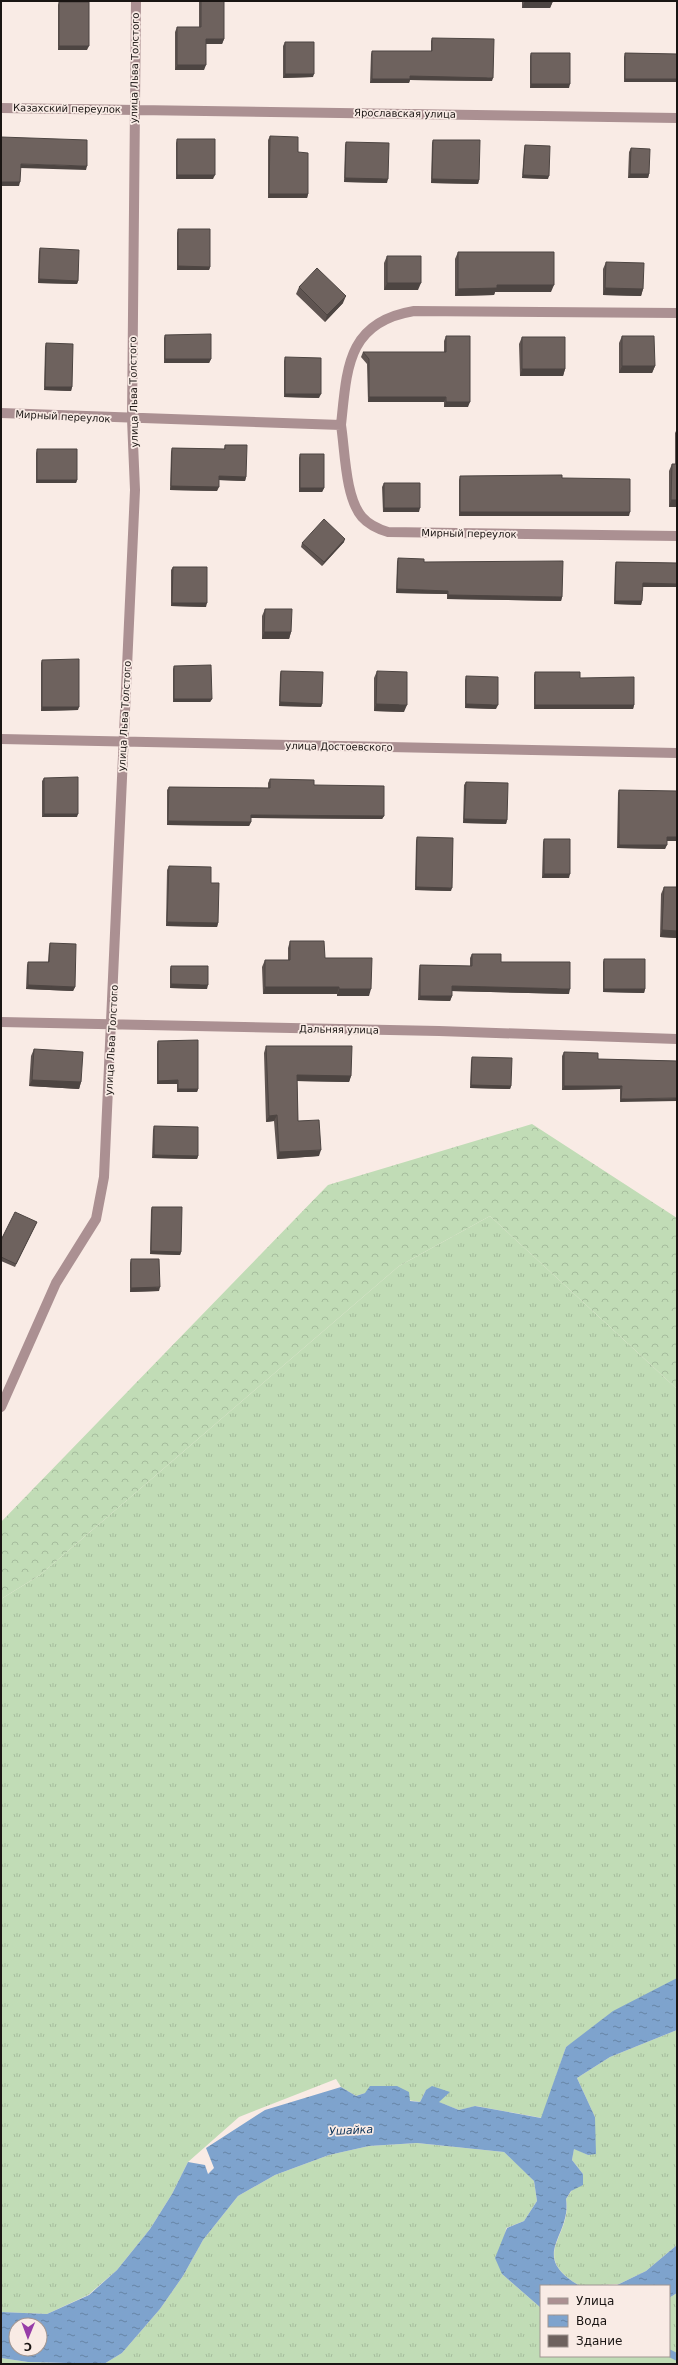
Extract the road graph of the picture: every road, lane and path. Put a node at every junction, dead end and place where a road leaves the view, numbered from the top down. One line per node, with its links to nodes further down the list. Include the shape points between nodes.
1 (136, 1): 3 (street, улица Льва Толстого)
2 (1, 108): 3 (street, Казахский переулок)
3 (133, 109): 4 (street, Ярославская улица); 7 (street, улица Льва Толстого)
4 (677, 118)
5 (677, 312): 8 (street, Мирный переулок, via 414,311 395,314 372,327 363,335 352,352 347,371)
6 (1, 413): 7 (street, Мирный переулок)
7 (132, 419): 8 (street, Мирный переулок); 11 (street, улица Льва Толстого, via 135,490)
8 (341, 424): 9 (street, Мирный переулок, via 354,505 362,517 374,527 388,532)
9 (677, 536)
10 (1, 739): 11 (street, улица Достоевского)
11 (122, 742): 12 (street, улица Достоевского); 14 (street, улица Льва Толстого)
12 (677, 753)
13 (1, 1022): 14 (street, Дальняя улица)
14 (112, 1026): 15 (street, Дальняя улица, via 439,1031); 16 (street, улица Льва Толстого, via 104,1176 96,1219 56,1283)
15 (677, 1039)
16 (1, 1407)

